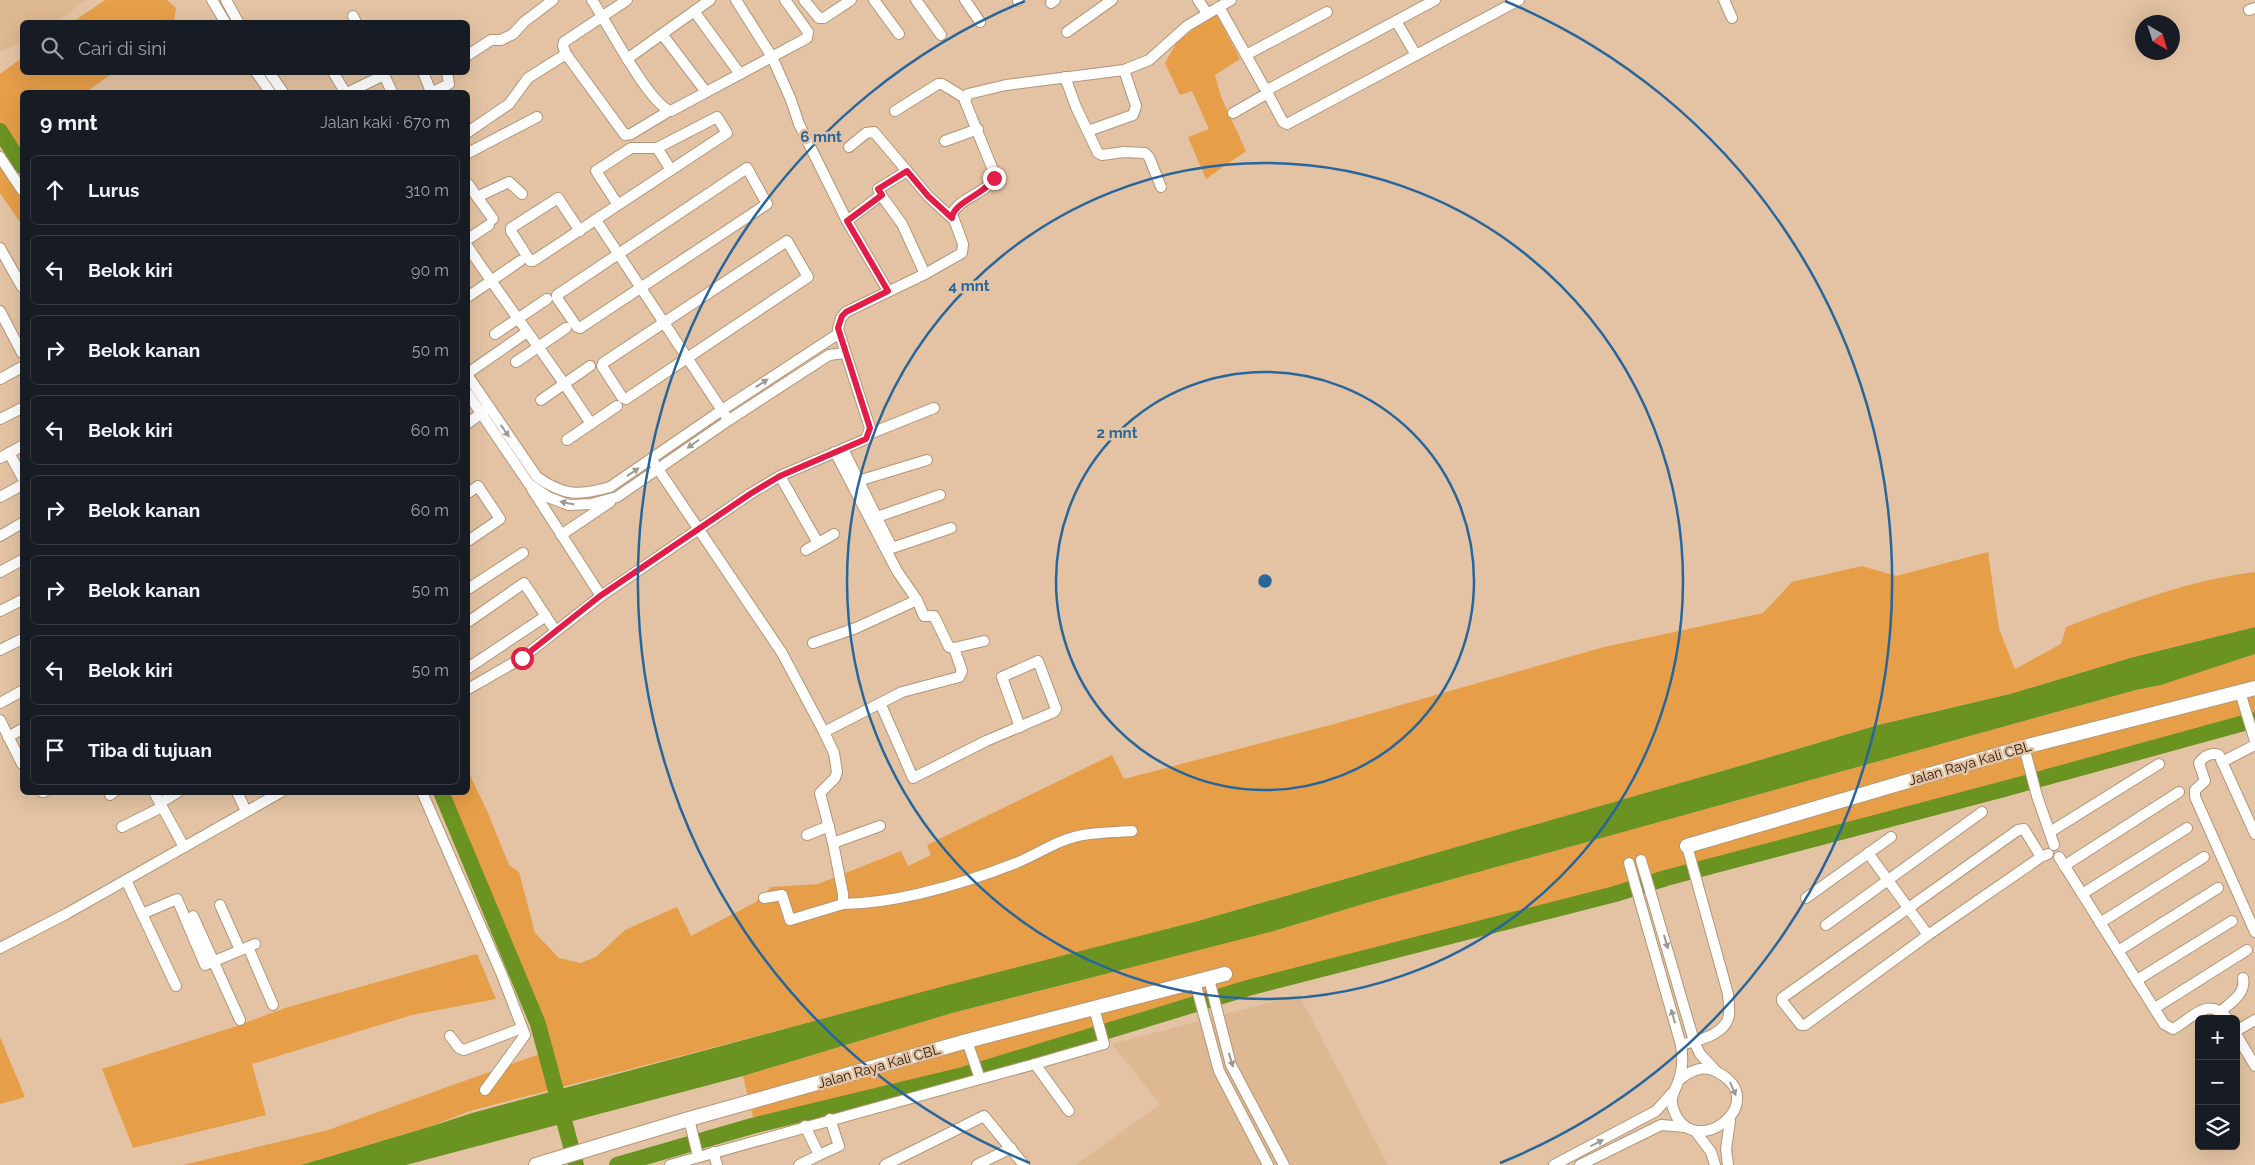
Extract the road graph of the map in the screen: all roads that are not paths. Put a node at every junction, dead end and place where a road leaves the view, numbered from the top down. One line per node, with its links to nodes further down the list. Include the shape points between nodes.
1 (212, 0): 26 (street)
2 (226, 0): 27 (street)
3 (553, 0): 34 (street, via 512,34 501,40 491,40)
4 (592, 0): 24 (street)
5 (627, 0): 24 (street)
6 (710, 0): 21 (street)
7 (736, 0): 38 (street)
8 (785, 0): 38 (street, via 808,36)
9 (804, 0): 10 (street, via 819,18 824,18)
10 (851, 0)
11 (874, 0): 32 (street)
12 (916, 0): 33 (street)
13 (965, 0): 29 (street)
14 (1112, 0): 30 (street)
15 (1198, 0): 23 (street)
16 (1231, 0): 20 (street)
17 (1435, 0): 28 (street)
18 (1519, 0): 37 (street)
19 (1724, 0): 25 (street)
20 (1218, 7): 23 (street); 36 (street)
21 (694, 11): 31 (street); 41 (street)
22 (1327, 12): 36 (street)
23 (1207, 13): 40 (street, via 1173,37 1149,60)
24 (603, 16): 35 (street, via 564,42); 39 (street)
25 (1732, 18)
26 (224, 20)
27 (237, 20)
28 (1396, 21): 37 (street); 57 (street)
29 (980, 22)
30 (1067, 32)
31 (662, 34): 39 (street); 58 (street)
32 (899, 34)
33 (941, 35)
34 (470, 54)
35 (566, 54): 60 (street, via 625,135); 65 (street, via 528,78 509,104)
36 (1246, 55): 57 (street)
37 (1416, 55): 57 (street, via 1287,124)
38 (772, 57): 41 (street); 83 (street, via 798,124)
39 (627, 59): 60 (street)
40 (1124, 70): 49 (street); 66 (street, via 1136,111)
41 (740, 74): 58 (street)
42 (258, 75): 50 (street)
43 (271, 75): 51 (street)
44 (335, 75): 52 (street)
45 (381, 75): 53 (street)
46 (384, 75): 54 (street)
47 (424, 75): 55 (street)
48 (448, 75): 56 (street, via 449,84)
49 (1065, 77): 59 (street, via 972,92); 66 (street)
50 (269, 90)
51 (282, 90)
52 (344, 90)
53 (353, 90)
54 (391, 90)
55 (431, 90)
56 (436, 90)
57 (1267, 91): 62 (street)
58 (706, 92): 60 (street)
59 (965, 98): 61 (street, via 938,84); 64 (street)
60 (669, 111)
61 (895, 111)
62 (1234, 113)
63 (537, 117): 70 (street)
64 (978, 129): 67 (street); 81 (street, via 995,175 984,190 955,208)
65 (470, 131)
66 (1088, 131): 76 (street, via 1100,155 1137,152 1147,155)
67 (945, 141)
68 (849, 147): 73 (street, via 866,133 874,132)
69 (657, 148): 72 (street); 72 (street, via 718,117 727,133); 80 (street, via 631,148 596,171)
70 (470, 152)
71 (0, 157): 74 (street)
72 (671, 170): 80 (street)
73 (907, 171): 78 (street, via 878,189); 81 (street)
74 (20, 187)
75 (470, 187): 79 (street)
76 (1161, 187)
77 (522, 194): 79 (street, via 509,182)
78 (882, 195): 83 (street); 90 (street, via 902,224)
79 (477, 198): 85 (street, via 491,222)
80 (618, 204): 82 (street)
81 (952, 218): 90 (street, via 963,244 962,251)
82 (596, 220): 84 (street); 88 (street)
83 (847, 221): 94 (street)
84 (580, 230): 84 (street, via 533,261 511,231 558,198)
85 (470, 238)
86 (0, 248): 92 (street)
87 (470, 250): 91 (street)
88 (619, 255): 93 (street); 93 (street, via 557,295 577,327); 93 (street, via 747,168 767,204)
89 (520, 261): 91 (street)
90 (925, 274): 94 (street)
91 (491, 281): 95 (street); 98 (street)
92 (20, 283)
93 (642, 288): 99 (street)
94 (888, 291): 103 (street, via 846,312 841,318)
95 (470, 295)
96 (547, 299): 98 (street)
97 (0, 312): 105 (street)
98 (517, 319): 101 (street); 102 (street)
99 (664, 322): 107 (street); 107 (street, via 602,366 626,399); 107 (street, via 787,241 808,277)
100 (566, 328): 104 (street)
101 (527, 332): 104 (street); 111 (street)
102 (495, 334)
103 (838, 334): 106 (street); 120 (street, one-way to 103)
104 (540, 346): 108 (street); 114 (street)
105 (20, 349)
106 (845, 353): 123 (street, via 829,355); 126 (street, via 870,428)
107 (687, 359): 120 (street)
108 (516, 362)
109 (590, 366): 114 (street)
110 (20, 368): 112 (street)
111 (470, 374)
112 (0, 379)
113 (470, 380): 121 (street)
114 (565, 384): 116 (street); 125 (street)
115 (470, 396): 121 (street)
116 (541, 400)
117 (617, 406): 125 (street)
118 (934, 408): 126 (street)
119 (20, 409): 122 (street)
120 (722, 410): 123 (street); 131 (street)
121 (484, 411): 124 (street); 131 (street, one-way to 131, via 536,476 552,488 572,494 610,487); 137 (street)
122 (0, 419)
123 (729, 420): 133 (street, one-way to 133)
124 (470, 421)
125 (591, 424): 127 (street)
126 (869, 434): 129 (street, via 863,442)
127 (567, 440)
128 (20, 447): 130 (street)
129 (839, 451): 135 (street); 136 (street); 158 (street, via 897,571)
130 (5, 455): 134 (street)
131 (652, 460): 133 (street)
132 (927, 460): 136 (street)
133 (658, 469): 142 (street); 146 (street)
134 (20, 474)
135 (780, 476): 146 (street); 151 (street)
136 (858, 481): 143 (street)
137 (529, 484): 142 (street, one-way to 137, via 591,504 569,505 548,498); 148 (street)
138 (20, 486): 141 (street)
139 (470, 492): 150 (street, via 478,486 500,519)
140 (940, 495): 143 (street)
141 (0, 497)
142 (617, 497): 148 (street)
143 (877, 517): 145 (street, via 892,548)
144 (20, 524): 149 (street)
145 (951, 528)
146 (698, 529): 157 (street); 179 (street, via 782,653)
147 (834, 534): 151 (street)
148 (562, 535): 157 (street)
149 (0, 536)
150 (470, 540)
151 (818, 543): 152 (street)
152 (806, 550)
153 (523, 553): 156 (street)
154 (20, 561): 155 (street)
155 (0, 572)
156 (470, 588)
157 (600, 596): 163 (street)
158 (917, 600): 166 (street, via 856,628); 167 (street, via 924,616 934,616 949,647)
159 (20, 601): 160 (street)
160 (0, 612)
161 (546, 616): 162 (street, via 524,583); 163 (street); 169 (street)
162 (470, 621)
163 (555, 630): 171 (street, via 522,658)
164 (20, 640): 168 (street)
165 (984, 641): 167 (street)
166 (813, 643)
167 (954, 648): 175 (street, via 962,671 959,677 902,692)
168 (0, 650)
169 (470, 667)
170 (2255, 688): 173 (main road, Jalan Raya Kali CBL)
171 (470, 689)
172 (20, 692): 174 (street)
173 (2240, 692): 181 (street); 182 (main road, Jalan Raya Kali CBL)
174 (0, 703)
175 (880, 704): 177 (street, via 913,778); 179 (street)
176 (0, 720): 180 (street)
177 (1020, 727): 177 (street, via 1055,710 1038,661 1002,677)
178 (20, 730): 180 (street)
179 (824, 732): 195 (street, via 834,753 837,772 820,793)
180 (8, 736): 183 (street)
181 (2254, 739): 184 (street)
182 (2024, 747): 200 (street); 206 (main road, Jalan Raya Kali CBL)
183 (20, 760)
184 (2222, 762): 201 (street); 228 (street, via 2219,755 2212,753 2200,761 2205,781 2194,793)
185 (2159, 764): 200 (street)
186 (2179, 792): 212 (street)
187 (156, 795): 192 (street)
188 (174, 795): 192 (street)
189 (238, 795): 193 (street)
190 (275, 795): 193 (street)
191 (423, 795): 246 (street, via 499,966)
192 (161, 805): 197 (street); 207 (street)
193 (246, 811): 207 (street)
194 (1982, 812): 215 (street)
195 (829, 826): 202 (street); 204 (street)
196 (880, 826): 204 (street)
197 (122, 827)
198 (2187, 828): 217 (street)
199 (1132, 830): 220 (street, via 1082,835 1052,845 1017,863 954,884 870,904)
200 (2050, 832): 205 (street)
201 (2255, 834)
202 (807, 835)
203 (1891, 837): 208 (street)
204 (833, 843): 220 (street)
205 (2054, 845): 209 (street); 212 (street, via 2061,850)
206 (1688, 846): 251 (street, via 1728,994 1730,1014 1726,1024 1717,1032)
207 (184, 847): 214 (street)
208 (1868, 853): 215 (street); 219 (street)
209 (2044, 856): 212 (street); 222 (street, via 2024,828 2020,828); 229 (street)
210 (2204, 856): 226 (street)
211 (1641, 860): 251 (street, one-way to 251)
212 (2061, 861): 217 (street)
213 (1629, 863): 252 (street, one-way to 213)
214 (126, 880): 223 (street); 231 (street)
215 (1889, 880): 222 (street); 227 (street)
216 (2218, 888): 233 (street)
217 (2082, 894): 226 (street)
218 (764, 898): 220 (street, via 782,896 790,920)
219 (1806, 898)
220 (843, 904)
221 (220, 905): 230 (street)
222 (1909, 908): 229 (street); 229 (street, via 1782,1001 1801,1025 1805,1025)
223 (142, 914): 234 (street, via 177,899 206,965); 239 (street)
224 (193, 916): 234 (street)
225 (2232, 921): 238 (street)
226 (2100, 923): 233 (street)
227 (1826, 925)
228 (2255, 932)
229 (1928, 935)
230 (248, 947): 234 (street); 240 (street)
231 (0, 948)
232 (2247, 950): 242 (street)
233 (2118, 951): 238 (street)
234 (214, 961): 244 (street)
235 (1225, 974): 237 (main road, Jalan Raya Kali CBL)
236 (2243, 978): 243 (street, via 2242,991)
237 (1202, 980): 241 (main road, Jalan Raya Kali CBL); 263 (street, one-way to 263, via 1212,993 1231,1065); 266 (street, via 1199,997 1219,1070)
238 (2137, 980): 242 (street)
239 (176, 986)
240 (273, 1005)
241 (1094, 1008): 250 (main road, Jalan Raya Kali CBL); 254 (street, via 1104,1044)
242 (2155, 1008): 243 (street, via 2164,1024 2173,1029 2205,1008)
243 (2225, 1015)
244 (240, 1020)
245 (2255, 1020): 247 (street)
246 (522, 1028): 248 (street, via 464,1050); 258 (street, via 525,1035)
247 (2240, 1030)
248 (450, 1036)
249 (2240, 1039): 253 (street)
250 (968, 1041): 256 (street); 261 (main road, Jalan Raya Kali CBL)
251 (1694, 1041): 252 (street); 255 (street, via 1700,1054)
252 (1682, 1045): 257 (street)
253 (2254, 1062)
254 (1035, 1064): 256 (street); 260 (street)
255 (1715, 1070): 257 (street, via 1702,1068); 264 (street, one-way to 264, via 1733,1086 1735,1110)
256 (980, 1077): 262 (street)
257 (1679, 1080): 259 (street)
258 (485, 1090)
259 (1672, 1093): 267 (street, via 1676,1118); 283 (street, one-way to 259, via 1656,1111)
260 (1069, 1111)
261 (689, 1119): 271 (street); 273 (main road, Jalan Raya Kali CBL)
262 (830, 1119): 265 (street); 272 (street, via 839,1146)
263 (1260, 1119): 266 (street); 282 (street)
264 (1730, 1121): 268 (street, via 1714,1131); 286 (street, via 1726,1149)
265 (805, 1126): 270 (street); 272 (street)
266 (1247, 1126): 281 (street)
267 (1685, 1127): 268 (street); 284 (street, via 1661,1125)
268 (1696, 1132): 285 (street, via 1711,1152)
269 (1011, 1148): 278 (street, via 988,1118 980,1117); 279 (street); 280 (street)
270 (713, 1152): 271 (street); 276 (street)
271 (698, 1154): 275 (street)
272 (819, 1155): 277 (street)
273 (558, 1162): 274 (main road, Jalan Raya Kali CBL)
274 (536, 1165)
275 (670, 1165)
276 (717, 1165)
277 (799, 1165)
278 (885, 1165)
279 (977, 1165)
280 (1024, 1165)
281 (1268, 1165)
282 (1284, 1165)
283 (1554, 1165)
284 (1580, 1165)
285 (1715, 1165)
286 (1728, 1165)

